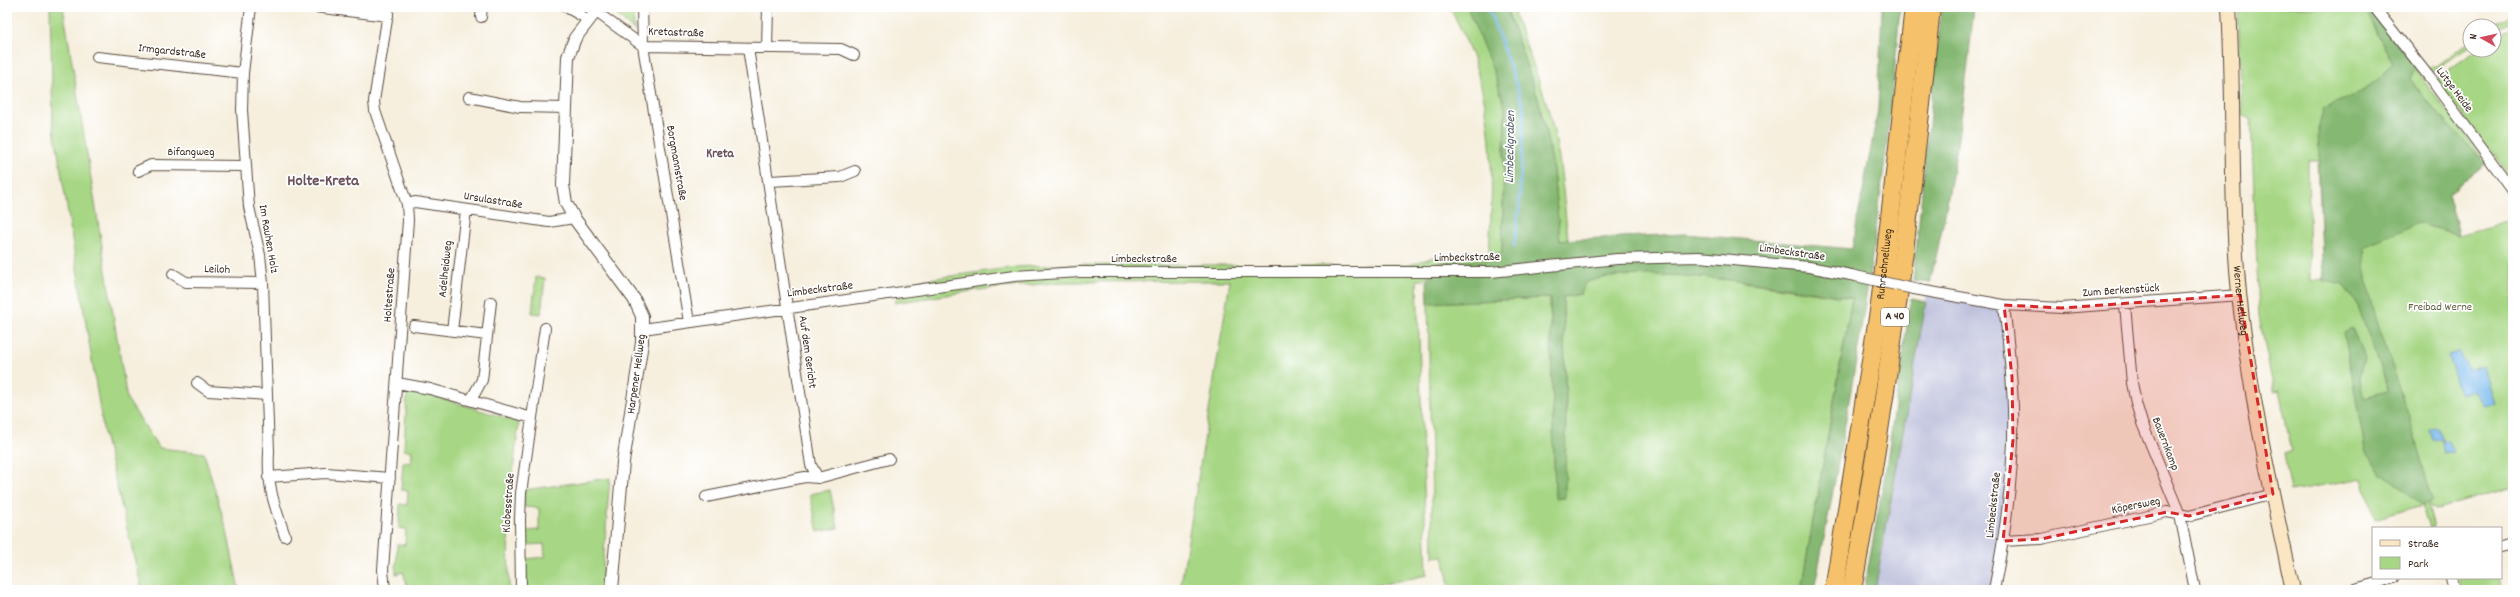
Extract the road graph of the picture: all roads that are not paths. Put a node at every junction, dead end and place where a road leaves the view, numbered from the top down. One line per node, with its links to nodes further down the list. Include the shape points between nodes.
1 (251, 7): 17 (street, Im Rauhen Holz)
2 (315, 7): 10 (street)
3 (566, 7): 11 (street)
4 (642, 7): 12 (street, Borgmannstraße)
5 (768, 7): 14 (street)
6 (1914, 7): 62 (highway, Ruhrschnellweg / A 40, via 1880,305)
7 (1931, 7): 63 (highway, Ruhrschnellweg / A 40, via 1900,279 1874,462)
8 (2229, 7): 30 (main road, Werner Hellweg)
9 (2374, 7): 24 (street, Lütge Heide)
10 (388, 11): 25 (street, Holtestraße, via 374,101 375,111)
11 (594, 13): 12 (street, Kretastraße); 19 (street, Harpener Hellweg, via 575,38 568,57)
12 (642, 46): 13 (street, Kretastraße); 35 (street, Borgmannstraße)
13 (748, 48): 14 (street, Kretastraße); 23 (street, Auf dem Gericht)
14 (767, 48): 15 (street, Kretastraße, via 841,49)
15 (854, 55)
16 (97, 57): 17 (street, Irmgardstraße)
17 (243, 73): 20 (street, Im Rauhen Holz)
18 (468, 97): 19 (street, via 520,107)
19 (566, 108): 27 (street, Harpener Hellweg, via 564,191 566,204)
20 (244, 166): 21 (street, Bifangweg, via 151,165); 29 (street, Im Rauhen Holz)
21 (138, 171)
22 (855, 171): 23 (street, via 840,177)
23 (770, 181): 34 (street, Auf dem Gericht)
24 (2513, 191)
25 (407, 204): 26 (street, Ursulastraße, via 416,202); 42 (street, Holtestraße)
26 (466, 210): 27 (street, Ursulastraße, via 549,222); 39 (street, Adelheidweg)
27 (574, 218): 38 (street, Harpener Hellweg, via 634,299 642,316)
28 (173, 274): 29 (street, Leiloh, via 186,282)
29 (263, 283): 43 (street, Im Rauhen Holz)
30 (2240, 295): 33 (street, Zum Berkenstück); 50 (main road, Werner Hellweg, via 2246,347)
31 (491, 302): 40 (street)
32 (2004, 305): 33 (street, Zum Berkenstück, via 2062,308); 34 (street, Limbeckstraße, bridge, via 1809,267 1699,257 1617,259 1491,272 1080,272 1014,276); 54 (street, Limbeckstraße, via 2013,409 2011,480)
33 (2125, 305): 52 (street, Bauernkamp, via 2136,403)
34 (787, 307): 35 (street, Limbeckstraße); 49 (street, Auf dem Gericht, via 811,465)
35 (689, 322): 38 (street, Limbeckstraße)
36 (414, 326): 39 (street)
37 (545, 328): 45 (street, Klobesstraße)
38 (643, 329): 61 (street, Harpener Hellweg, via 624,462)
39 (452, 331): 40 (street)
40 (487, 335): 44 (street, via 482,380)
41 (197, 383): 43 (street, via 208,391)
42 (397, 383): 44 (street); 48 (street, Holtestraße)
43 (267, 395): 47 (street, Im Rauhen Holz)
44 (471, 400): 45 (street)
45 (532, 418): 60 (street, Klobesstraße, via 520,519)
46 (890, 459): 49 (street)
47 (268, 476): 48 (street, via 326,473); 53 (street, Im Rauhen Holz)
48 (390, 478): 59 (street, Holtestraße, via 383,581)
49 (818, 478): 51 (street, via 805,477)
50 (2273, 494): 52 (street, Köpersweg, via 2188,516); 66 (main road, Werner Hellweg)
51 (706, 497)
52 (2180, 515): 54 (street, Köpersweg, via 2167,512 2041,539); 65 (street, Bauernkamp)
53 (285, 536)
54 (2004, 541): 64 (street, Limbeckstraße)
55 (2513, 544): 56 (street)
56 (2502, 547)
57 (2390, 579): 67 (street)
58 (2451, 579): 68 (street)
59 (385, 590)
60 (521, 590)
61 (612, 590)
62 (1834, 590)
63 (1852, 590)
64 (1994, 590)
65 (2195, 590)
66 (2293, 590)
67 (2352, 590)
68 (2454, 590)

